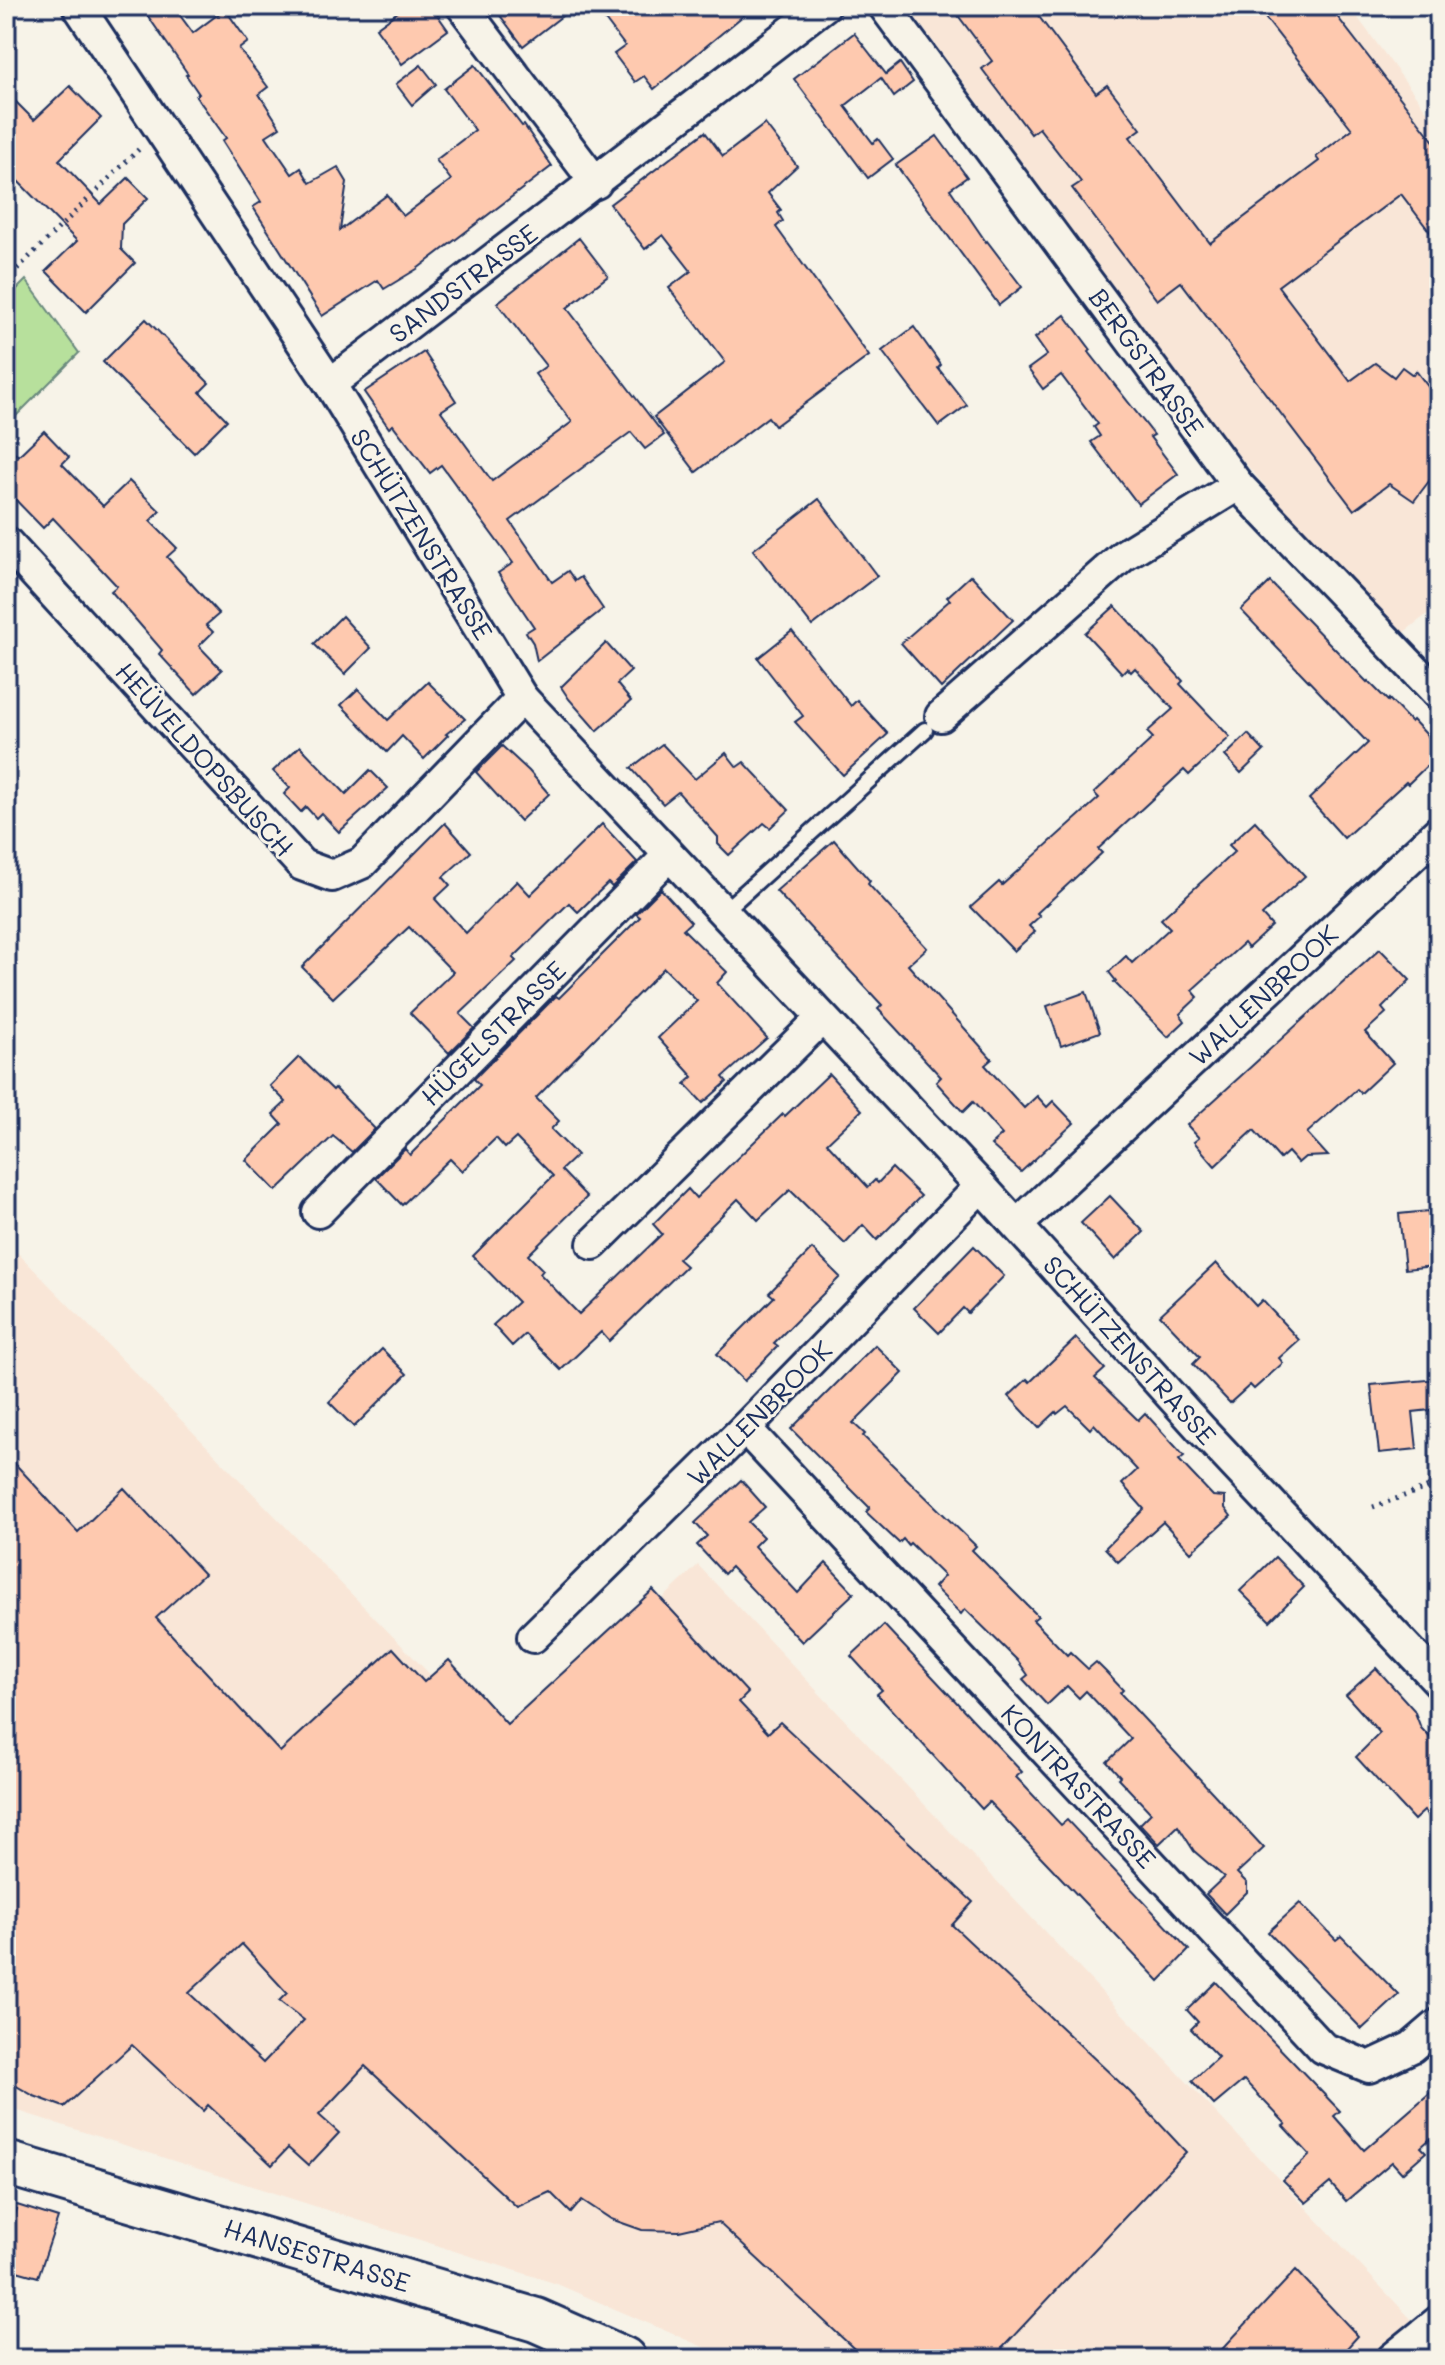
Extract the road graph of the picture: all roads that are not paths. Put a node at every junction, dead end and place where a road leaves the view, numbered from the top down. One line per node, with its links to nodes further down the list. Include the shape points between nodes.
1 (78, 6): 6 (street, SCHÜTZENSTRASSE)
2 (462, 6): 5 (street)
3 (824, 6): 5 (street, SANDSTRASSE)
4 (884, 6): 7 (street, BERGSTRASSE)
5 (596, 183): 6 (street, SANDSTRASSE)
6 (330, 384): 10 (street, SCHÜTZENSTRASSE)
7 (1238, 485): 9 (street, BERGSTRASSE); 11 (street, via 1124,555)
8 (6, 542): 10 (street, HEÜVELDOPSBUSCH, via 302,865 332,876 362,863)
9 (1439, 695)
10 (522, 698): 13 (street, SCHÜTZENSTRASSE)
11 (933, 723): 14 (lane)
12 (1439, 831): 18 (street, WALLENBROOK)
13 (669, 855): 14 (street, SCHÜTZENSTRASSE); 17 (street, HÜGELSTRASSE)
14 (723, 912): 15 (street, SCHÜTZENSTRASSE)
15 (822, 1018): 16 (street, SCHÜTZENSTRASSE); 19 (street)
16 (981, 1186): 18 (street, SCHÜTZENSTRASSE); 20 (street, WALLENBROOK)
17 (318, 1212)
18 (1017, 1225): 22 (street, SCHÜTZENSTRASSE)
19 (593, 1244)
20 (745, 1428): 21 (street, WALLENBROOK); 23 (street, KONTRASTRASSE, via 1323,2048 1369,2067 1412,2047)
21 (533, 1637)
22 (1439, 1682)
23 (1439, 2024)
24 (6, 2163): 26 (street, HANSESTRASSE, via 536,2320)
25 (1436, 2330): 27 (street)
26 (624, 2359)
27 (1392, 2359)

